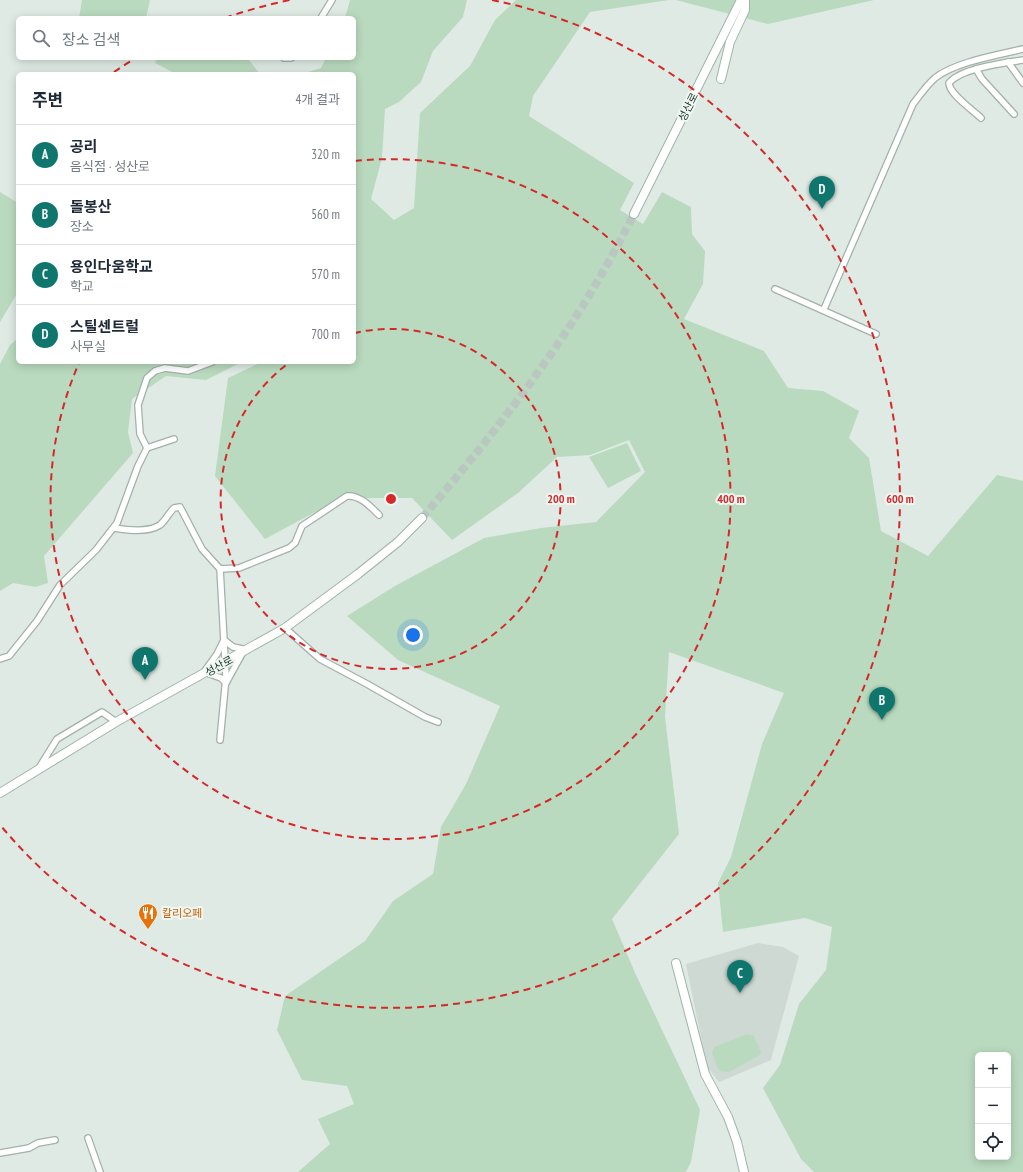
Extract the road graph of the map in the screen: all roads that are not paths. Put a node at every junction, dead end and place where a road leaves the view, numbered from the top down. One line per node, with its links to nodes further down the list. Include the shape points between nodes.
1 (332, 0): 4 (street)
2 (741, 0): 13 (main road, 성산로)
3 (745, 0): 9 (main road, via 745,10 730,42)
4 (322, 16)
5 (1023, 49): 15 (street, via 959,66 936,77 923,90 913,104)
6 (1023, 60): 7 (street)
7 (1008, 62): 8 (street); 10 (street)
8 (976, 69): 11 (street); 12 (street, via 954,78 949,87 954,95)
9 (721, 79)
10 (1023, 83)
11 (1014, 114)
12 (981, 118)
13 (634, 214)
14 (775, 289): 15 (street)
15 (824, 309): 16 (street)
16 (876, 334)
17 (206, 364): 19 (street, via 188,370 165,368 155,371 147,378 138,405 140,434)
18 (174, 439): 19 (street)
19 (147, 448): 22 (street)
20 (379, 515): 23 (street, via 352,495 341,498 302,526 296,543 289,548 239,568)
21 (422, 518): 24 (main road, 성산로, via 398,542)
22 (114, 528): 23 (street, via 146,530 161,524 174,508 180,507 202,549); 27 (street, via 96,550 60,585 37,621 9,656)
23 (220, 569): 25 (street)
24 (285, 628): 26 (main road, 성산로); 32 (street, via 320,660)
25 (224, 640): 26 (street, via 233,647); 28 (street); 29 (street)
26 (245, 651): 28 (main road, 성산로); 30 (street)
27 (0, 659)
28 (225, 663): 29 (main road, 성산로); 30 (street)
29 (204, 675): 30 (street, via 221,678); 31 (main road, 성산로)
30 (226, 683): 33 (street)
31 (116, 722): 34 (main road, 성산로); 34 (street, via 102,712 56,739)
32 (438, 722)
33 (220, 740)
34 (38, 770): 35 (main road, 성산로)
35 (0, 793)
36 (676, 963): 41 (main road, via 705,1074 728,1117)
37 (88, 1138): 40 (street)
38 (55, 1140): 39 (street, via 38,1143 29,1148)
39 (0, 1152)
40 (100, 1172)
41 (744, 1172)

